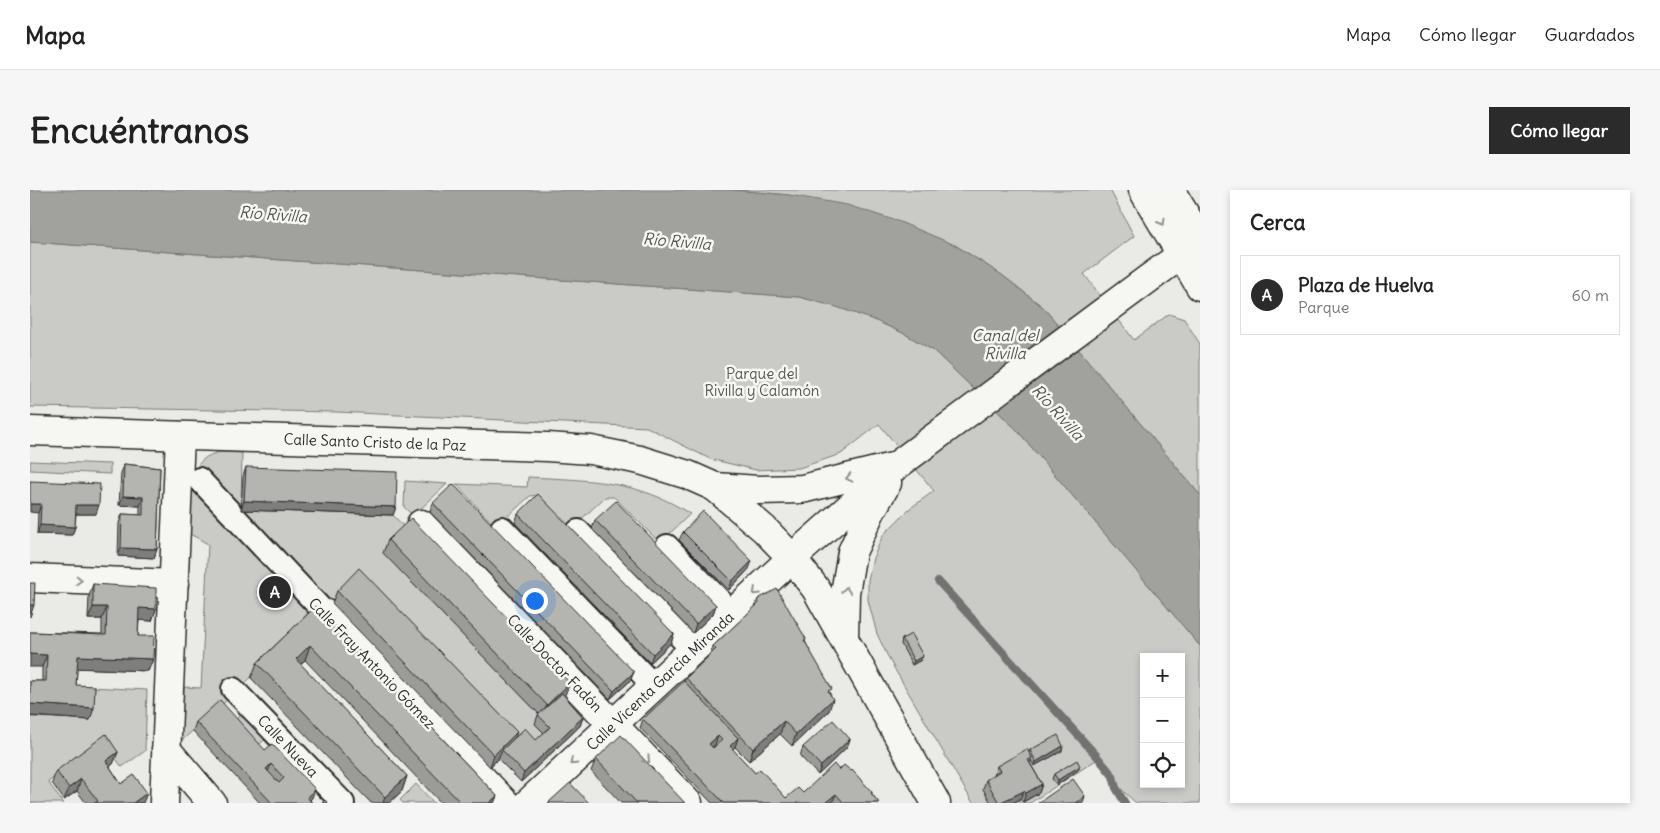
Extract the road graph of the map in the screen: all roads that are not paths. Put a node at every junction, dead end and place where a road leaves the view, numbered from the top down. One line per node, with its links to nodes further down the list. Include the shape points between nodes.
1 (1143, 190): 3 (street, one-way to 3)
2 (1170, 190): 3 (street)
3 (1194, 246): 4 (street); 7 (street, Calle Santo Cristo de la Paz)
4 (1200, 286)
5 (30, 431): 6 (street, Calle Santo Cristo de la Paz)
6 (180, 436): 9 (street, Calle Santo Cristo de la Paz, via 591,450 688,474); 16 (street)
7 (899, 464): 9 (street, Calle Santo Cristo de la Paz, one-way to 9, via 802,489); 14 (street, Calle Santo Cristo de la Paz); 19 (street, Calle Santo Cristo de la Paz, one-way to 7, via 845,593 852,552 871,511)
8 (199, 480): 17 (street, Calle Fray Antonio Gómez)
9 (715, 487): 14 (street, Calle Santo Cristo de la Paz, via 764,528)
10 (421, 524): 23 (street, Calle Doctor Fadón)
11 (502, 528): 21 (street)
12 (578, 531): 20 (street)
13 (667, 546): 18 (street)
14 (792, 558): 18 (street, Calle Vicenta García Miranda, one-way to 18); 19 (street, Calle Santo Cristo de la Paz, via 816,589)
15 (30, 578): 16 (street, one-way to 16)
16 (174, 584): 24 (street)
17 (326, 614): 29 (street, Calle Fray Antonio Gómez)
18 (733, 614): 20 (street, Calle Vicenta García Miranda)
19 (844, 638): 25 (street, Calle Santo Cristo de la Paz)
20 (693, 650): 21 (street, Calle Vicenta García Miranda)
21 (654, 686): 23 (street, Calle Vicenta García Miranda)
22 (233, 689): 28 (street, Calle Nueva)
23 (613, 724): 30 (street, Calle Vicenta García Miranda, one-way to 30); 31 (street, Calle Doctor Fadón, one-way to 31)
24 (166, 750): 26 (street); 27 (street)
25 (934, 802)
26 (164, 803)
27 (212, 803)
28 (343, 803)
29 (505, 803)
30 (528, 803)
31 (688, 803)

